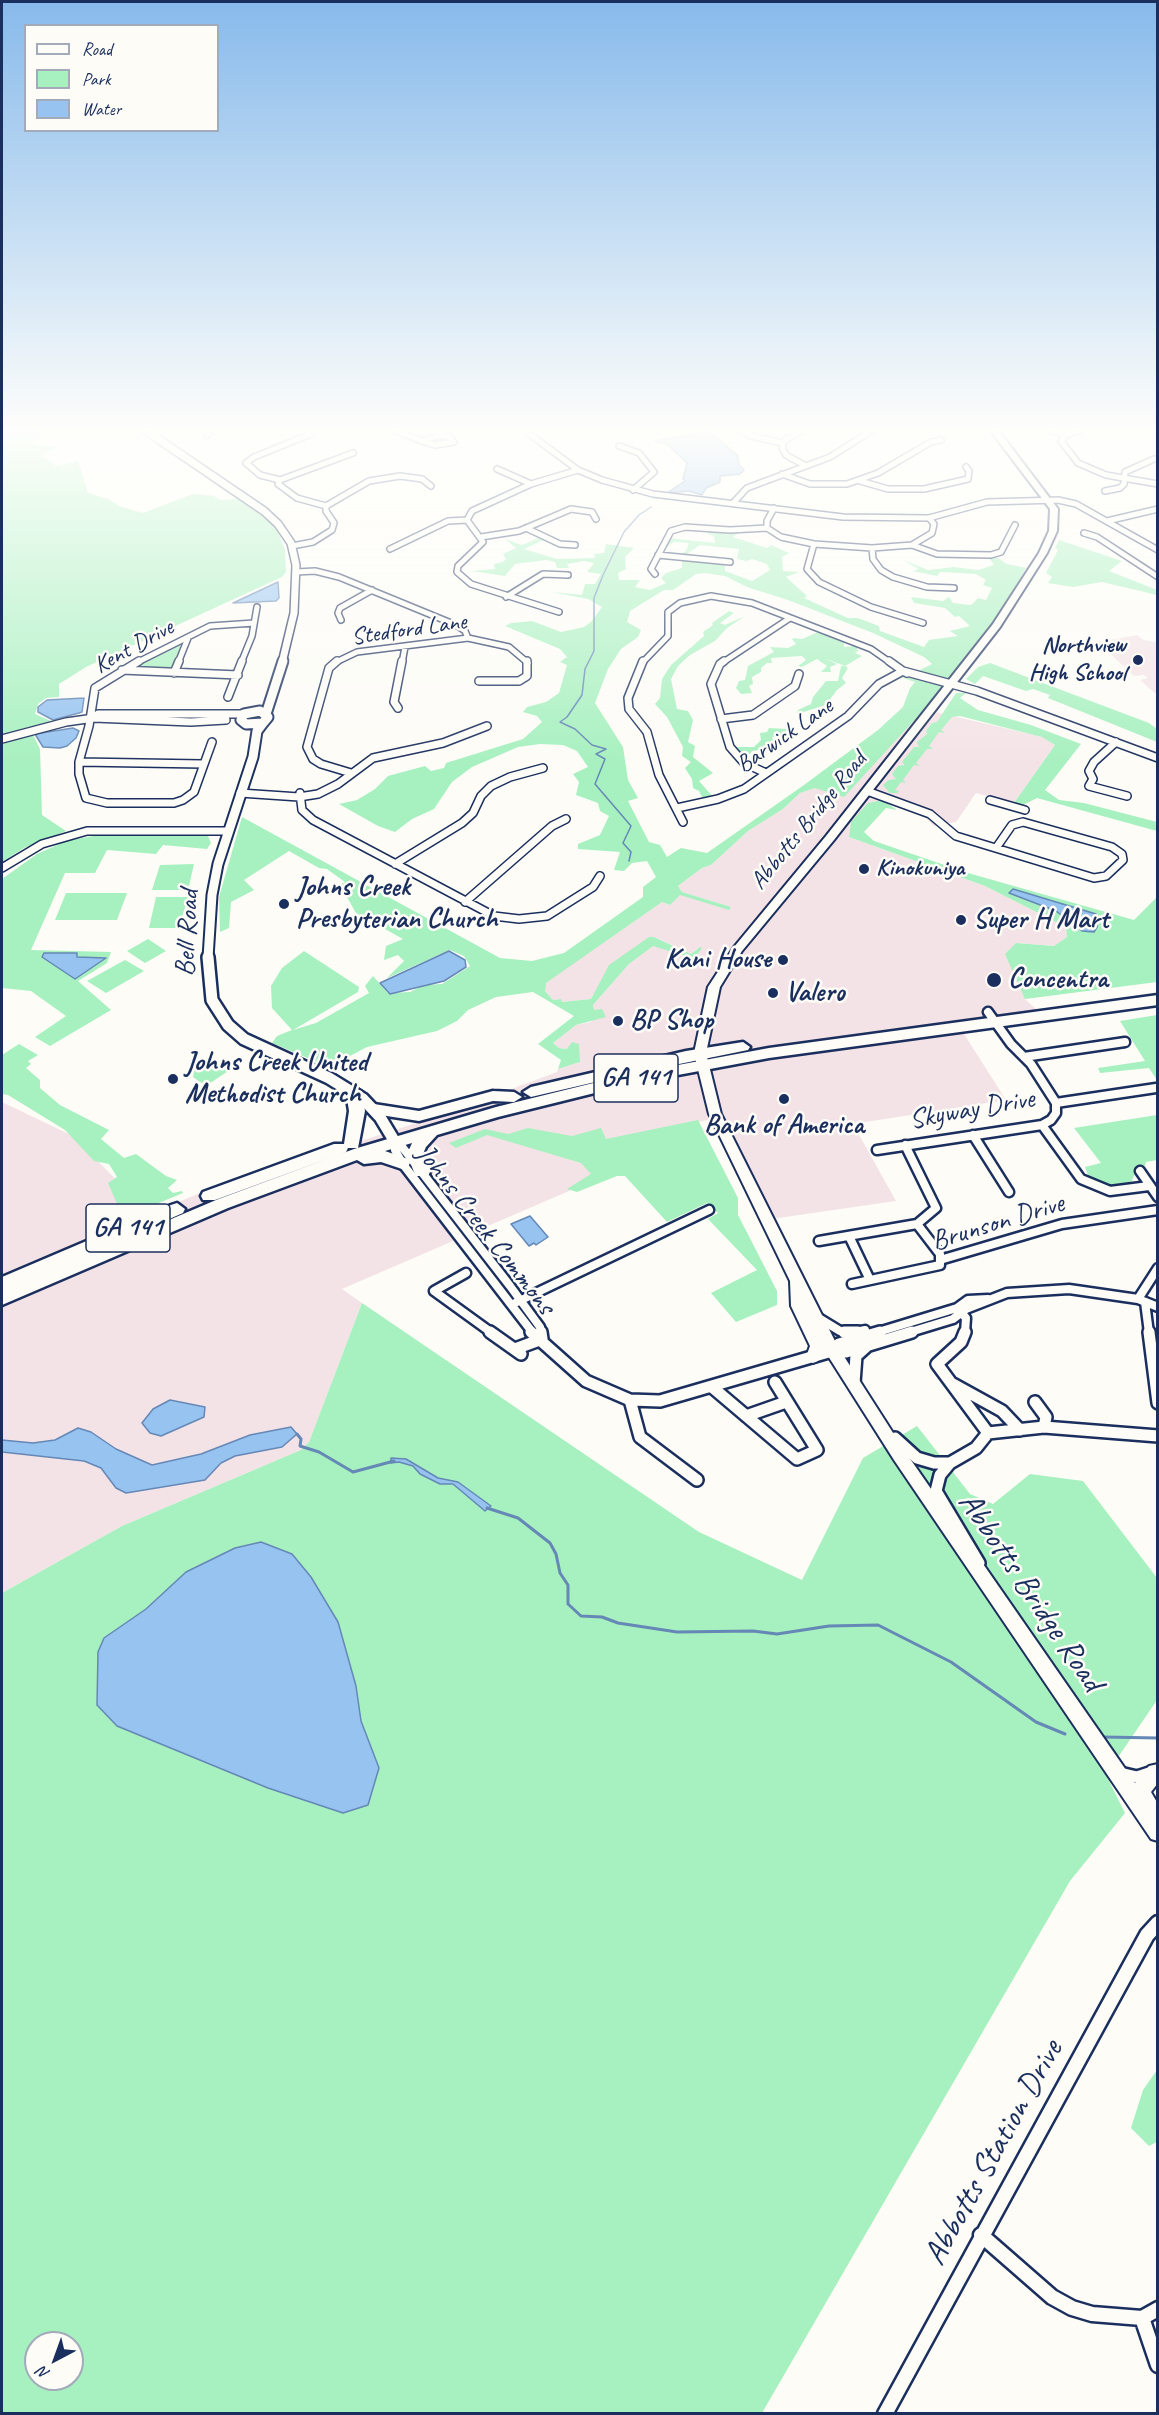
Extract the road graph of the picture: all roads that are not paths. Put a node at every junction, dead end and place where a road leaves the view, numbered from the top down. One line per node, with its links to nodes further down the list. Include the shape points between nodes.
1 (298, 543): 11 (street)
2 (403, 543): 16 (street)
3 (482, 543): 27 (street, via 457,572 471,584)
4 (557, 543): 13 (street)
5 (663, 543): 17 (street)
6 (808, 543): 12 (street)
7 (916, 543): 14 (street)
8 (1006, 543): 14 (street, via 1001,552 991,555 937,554)
9 (1047, 543): 43 (main road, Abbotts Bridge Road, via 997,625)
10 (1106, 543): 22 (street)
11 (291, 544): 19 (street, Bell Road)
12 (814, 544): 15 (street); 32 (street, via 807,569 819,582 871,607)
13 (575, 545)
14 (912, 545): 15 (street)
15 (872, 548): 24 (street, via 873,559 893,577 927,587)
16 (390, 549)
17 (658, 555): 18 (street); 20 (street, via 651,568)
18 (730, 562)
19 (296, 572): 25 (street, via 328,573); 44 (street, Bell Road, via 289,641)
20 (655, 574)
21 (568, 575): 27 (street, via 543,574)
22 (1158, 577)
23 (710, 588): 26 (street)
24 (954, 588)
25 (372, 591): 31 (street, via 340,608); 35 (street, via 456,625)
26 (711, 596): 30 (street, via 736,598); 72 (street, via 680,603 668,612 668,636 644,658 628,698 629,709 646,732 659,775)
27 (506, 597): 29 (street)
28 (257, 607): 33 (street)
29 (559, 612)
30 (790, 618): 38 (street, via 871,649); 52 (street, via 725,660 714,672 711,684)
31 (341, 621)
32 (923, 622)
33 (254, 623): 34 (street, Kent Drive, via 219,624); 41 (street)
34 (188, 638): 37 (street, Kent Drive); 39 (street)
35 (468, 638): 36 (street, Stedford Lane); 42 (street, Stedford Lane, via 509,647 519,652 529,668 527,676 519,681)
36 (405, 647): 46 (street, via 394,702); 64 (street, Stedford Lane, via 357,652 329,668 306,747 321,764)
37 (122, 670): 39 (street); 49 (street, Kent Drive, via 95,688)
38 (903, 671): 43 (street); 65 (street, Barwick Lane, via 879,684 848,716)
39 (174, 673): 41 (street)
40 (799, 674): 52 (street, via 795,686 753,715)
41 (238, 675): 45 (street)
42 (478, 681)
43 (948, 683): 58 (street); 67 (main road, Abbotts Bridge Road)
44 (274, 692): 50 (street); 51 (street, Bell Road)
45 (228, 697)
46 (398, 708)
47 (157, 713): 48 (street); 49 (street); 53 (street)
48 (194, 714): 50 (street); 54 (street)
49 (92, 718): 53 (street); 56 (street); 61 (street, Kent Drive)
50 (246, 718): 51 (street); 51 (street); 54 (street); 59 (street)
51 (264, 718): 59 (street, Bell Road)
52 (721, 719): 65 (street, via 736,756)
53 (154, 721): 54 (street)
54 (191, 722)
55 (487, 726): 64 (street, via 443,743 373,758)
56 (2, 739)
57 (212, 742): 62 (street)
58 (1116, 742): 60 (street); 69 (street, via 1094,762 1089,771 1093,779 1089,786)
59 (256, 743): 66 (street, Bell Road)
60 (1158, 758)
61 (79, 762): 62 (street); 62 (street, via 86,798 139,804 174,803 189,797)
62 (203, 764)
63 (543, 768): 79 (street, via 491,786 462,823)
64 (351, 773): 68 (street, via 329,788)
65 (766, 773): 72 (street, Barwick Lane, via 732,795)
66 (241, 791): 68 (street); 77 (street, Bell Road)
67 (867, 791): 78 (street, via 930,814 956,836); 88 (main road, Abbotts Bridge Road, via 723,971 709,1004)
68 (300, 795): 79 (street, via 302,810 313,820)
69 (1127, 796)
70 (990, 800): 73 (street)
71 (1031, 804): 73 (street)
72 (677, 808): 75 (street)
73 (1024, 810): 76 (street)
74 (566, 819): 82 (street, via 552,826)
75 (683, 822)
76 (1023, 822): 78 (street, via 1012,825); 78 (street, via 1112,847 1122,854 1123,860 1106,876 1094,878)
77 (228, 831): 80 (street, via 87,831 42,844); 90 (street, Bell Road, via 218,864 211,912 208,986 216,1008 244,1039)
78 (996, 848)
79 (394, 864): 82 (street)
80 (2, 868)
81 (600, 876): 82 (street, via 593,887 547,916 494,916)
82 (465, 902)
83 (1158, 990): 85 (highway, GA 141)
84 (1158, 1000): 85 (highway, GA 141)
85 (991, 1017): 87 (street, Skyway Drive); 88 (highway, GA 141)
86 (1125, 1042): 87 (street)
87 (1024, 1057): 92 (street, Skyway Drive)
88 (701, 1059): 91 (highway, GA 141); 95 (highway, GA 141); 119 (main road, Abbotts Bridge Road, via 715,1114)
89 (1156, 1088): 92 (street)
90 (354, 1092): 93 (street, Bell Road); 98 (highway, via 357,1111)
91 (514, 1097): 93 (highway, via 493,1096 419,1116); 97 (highway, GA 141)
92 (1056, 1103): 94 (street, Skyway Drive, via 1056,1113)
93 (374, 1109): 97 (street, Bell Road)
94 (1042, 1125): 96 (street, Skyway Drive); 104 (street, via 1081,1179 1110,1191)
95 (431, 1132): 97 (highway, GA 141); 103 (highway, via 415,1154)
96 (973, 1135): 99 (street, Skyway Drive); 106 (street)
97 (392, 1137): 98 (highway, GA 141); 101 (street, Johns Creek Commons); 103 (street, Johns Creek Commons); 105 (highway, GA 141)
98 (352, 1144): 122 (highway, GA 141, via 124,1230)
99 (905, 1145): 100 (street, Skyway Drive); 110 (street, via 936,1208)
100 (877, 1150)
101 (402, 1163): 105 (highway, via 369,1156 277,1188); 114 (street, Johns Creek Commons)
102 (1140, 1171): 104 (street)
103 (422, 1172): 113 (street, Johns Creek Commons)
104 (1149, 1185): 107 (street)
105 (255, 1191): 124 (highway, GA 141, via 173,1222)
106 (1010, 1192)
107 (1158, 1197)
108 (709, 1210): 126 (street)
109 (1158, 1210): 115 (street, Brunson Drive, via 1062,1224)
110 (917, 1224): 111 (street); 115 (street, via 940,1254)
111 (849, 1236): 112 (street); 121 (street)
112 (819, 1241)
113 (479, 1246): 114 (street); 118 (street, Johns Creek Commons)
114 (469, 1251): 120 (street, Johns Creek Commons)
115 (940, 1260): 121 (street, Brunson Drive, via 940,1265)
116 (1158, 1268): 125 (street)
117 (466, 1273): 133 (street, via 434,1291 518,1352)
118 (501, 1275): 120 (street); 126 (street, Johns Creek Commons)
119 (796, 1279): 129 (main road, Abbotts Bridge Road); 136 (main road, Abbotts Bridge Road, via 798,1306 817,1346)
120 (490, 1280): 126 (street, Johns Creek Commons)
121 (870, 1280): 123 (street, Brunson Drive)
122 (2, 1284)
123 (852, 1284)
124 (2, 1299)
125 (1142, 1300): 127 (street); 128 (street, via 1069,1289 1007,1293 986,1308); 137 (street)
126 (515, 1303): 133 (street, Johns Creek Commons, via 527,1328)
127 (1158, 1307)
128 (961, 1311): 130 (street); 131 (street); 139 (street, via 966,1318 966,1330 961,1342 937,1364)
129 (814, 1315): 132 (street, via 840,1331 852,1333); 135 (main road, Abbotts Bridge Road)
130 (928, 1315): 131 (street); 132 (street)
131 (935, 1325): 134 (street)
132 (891, 1327): 135 (street, via 839,1344)
133 (542, 1339): 142 (street, Johns Creek Commons, via 586,1381)
134 (871, 1344): 135 (street, via 846,1352); 140 (street, via 856,1356)
135 (832, 1351): 136 (street, Johns Creek Commons); 140 (main road, Abbotts Bridge Road)
136 (813, 1357): 141 (street, Johns Creek Commons)
137 (1156, 1376): 145 (street)
138 (775, 1382): 143 (street)
139 (950, 1382): 149 (street, via 1002,1411); 150 (street)
140 (854, 1386): 147 (main road, Abbotts Bridge Road)
141 (712, 1387): 142 (street, Johns Creek Commons, via 660,1401); 146 (street)
142 (630, 1400): 153 (street, via 640,1437)
143 (786, 1402): 146 (street); 146 (street, via 817,1450 797,1459)
144 (1035, 1402): 148 (street, via 1046,1417)
145 (1158, 1403)
146 (746, 1416)
147 (874, 1416): 152 (street, via 909,1453 925,1461); 154 (main road, Abbotts Bridge Road)
148 (1044, 1427): 149 (street); 151 (street)
149 (1020, 1430): 150 (street)
150 (988, 1433): 152 (street, via 976,1449)
151 (1158, 1436)
152 (950, 1463): 154 (street, via 940,1475 936,1491 974,1551)
153 (697, 1480)
154 (987, 1582): 156 (main road, Abbotts Bridge Road)
155 (1156, 1772): 156 (street); 156 (street); 157 (main road, via 1143,1786 1142,1793)
156 (1121, 1778): 158 (main road, Abbotts Bridge Road)
157 (1158, 1819)
158 (1158, 1832)
159 (1158, 1923): 160 (street, Abbotts Station Drive, via 1147,1935)
160 (981, 2235): 162 (street, via 1052,2297 1072,2308 1092,2314); 164 (street, Abbotts Station Drive)
161 (1158, 2309): 162 (street)
162 (1142, 2318): 163 (street)
163 (1158, 2365)
164 (885, 2414)

